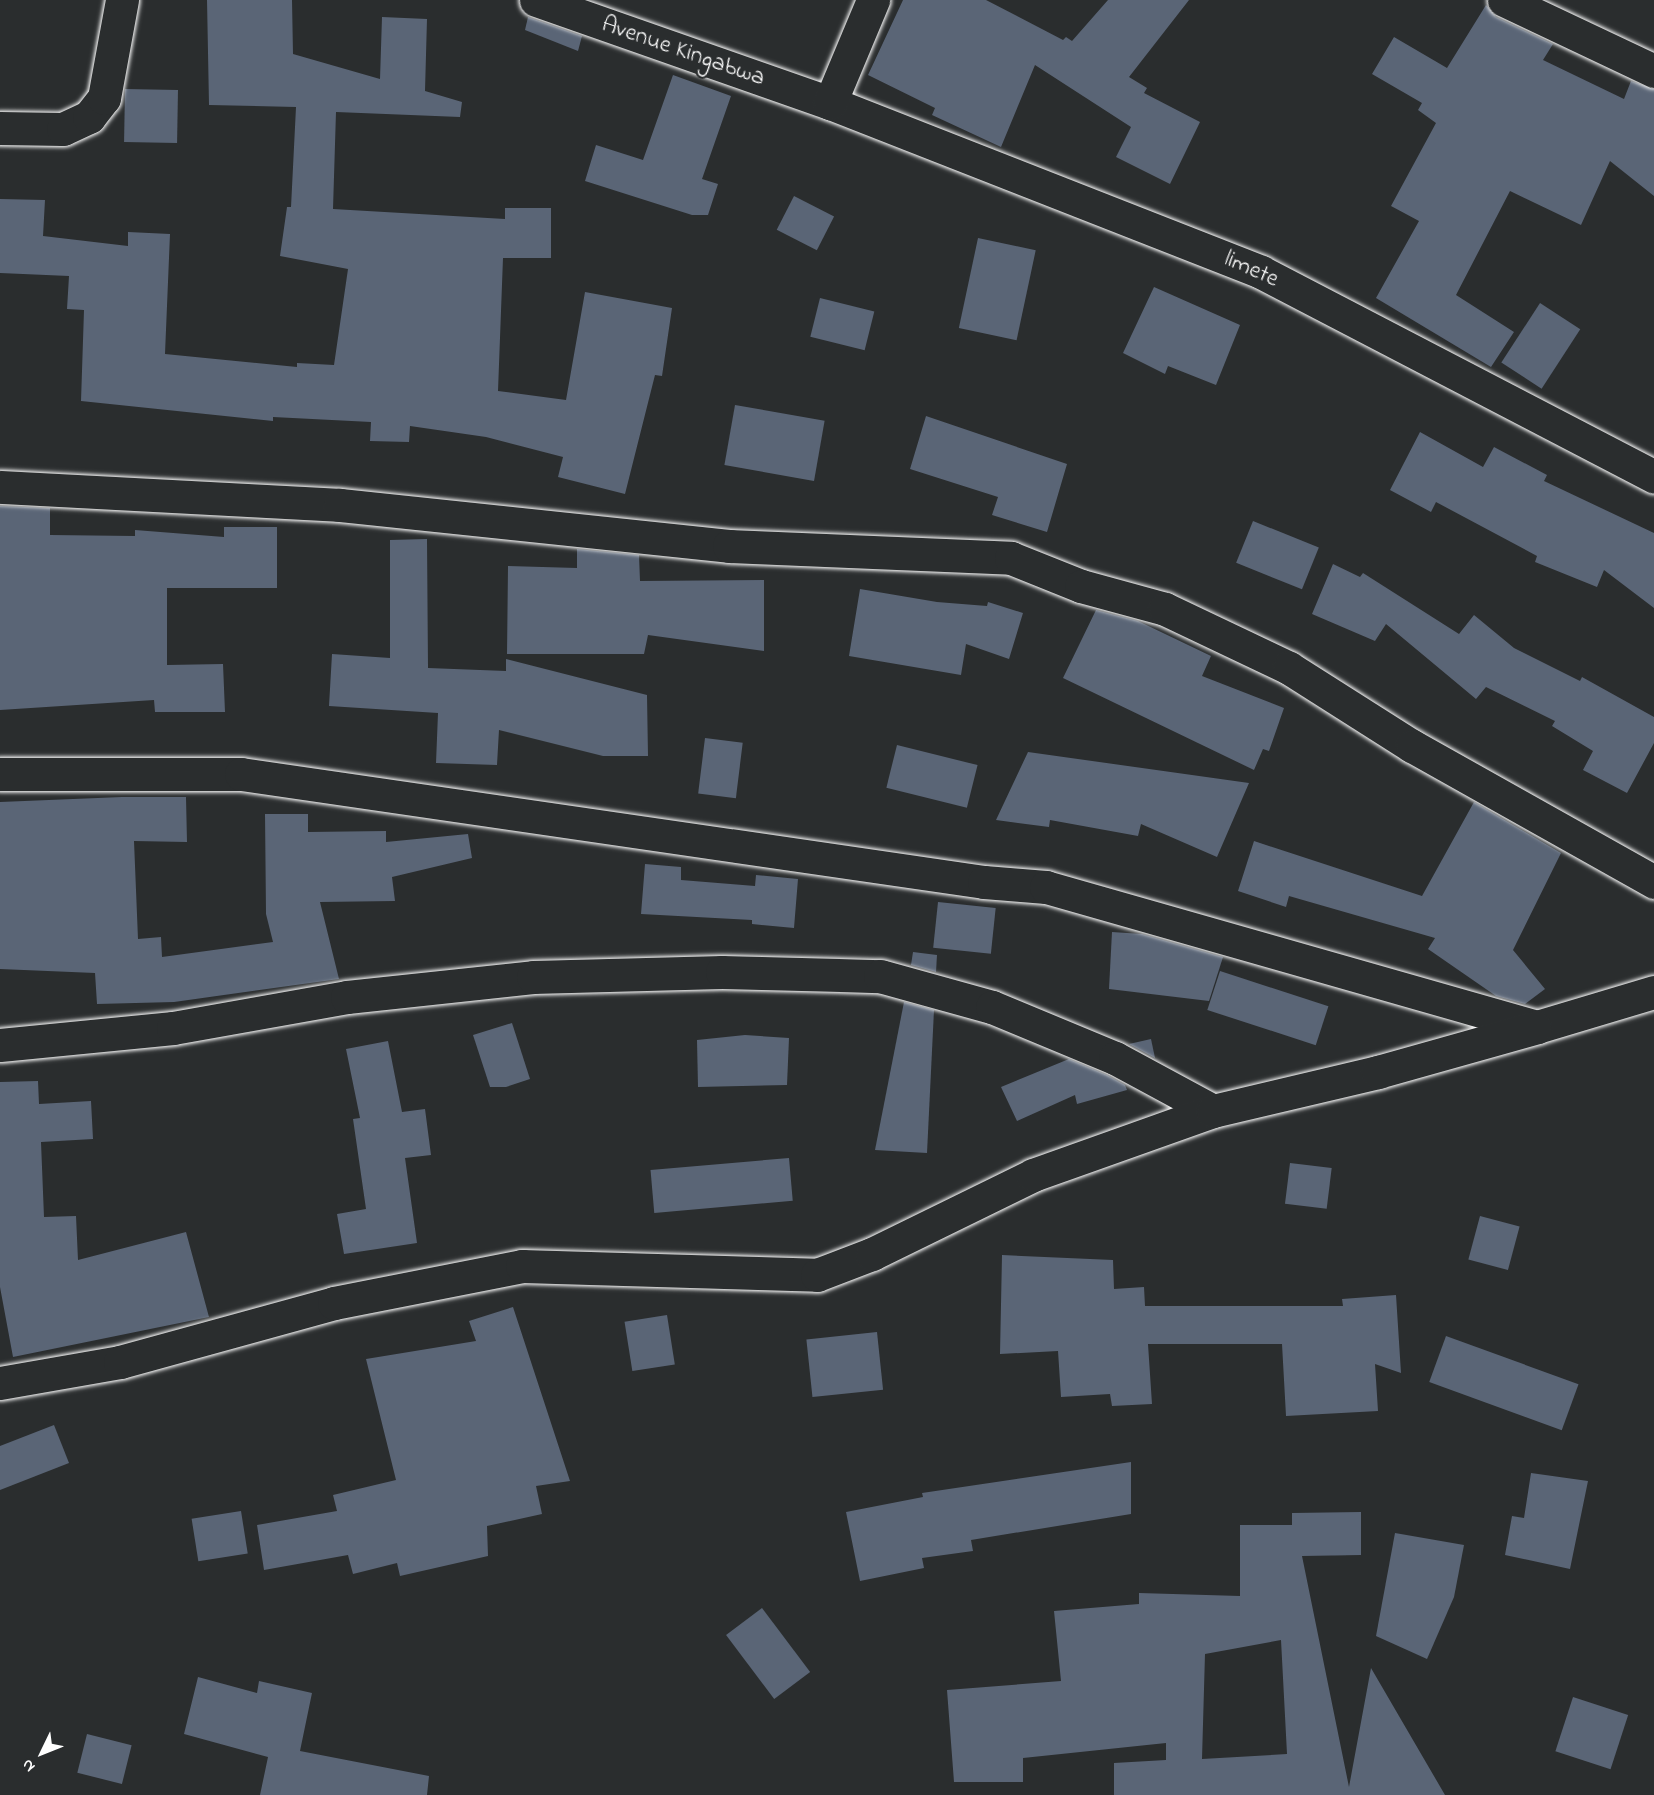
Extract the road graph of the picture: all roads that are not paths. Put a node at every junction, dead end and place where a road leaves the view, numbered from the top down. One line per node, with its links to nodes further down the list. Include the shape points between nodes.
1 (122, 0): 7 (street, via 104,98 89,117 63,129)
2 (536, 0): 6 (street, Avenue Kingabwa)
3 (873, 0): 6 (street)
4 (1504, 0): 5 (street)
5 (1654, 71)
6 (830, 103): 8 (street, limete, via 1262,272)
7 (0, 128)
8 (1654, 477)
9 (0, 487): 11 (street, via 340,505 729,546 1011,558 1081,586 1165,609 1289,668 1412,746)
10 (0, 774): 13 (street, via 241,774 984,882 1046,886)
11 (1654, 882)
12 (1654, 992): 13 (street)
13 (1537, 1027): 15 (street, via 1378,1072)
14 (0, 1045): 15 (street, via 173,1028 347,997 533,977 722,972 880,976 992,1007 1115,1058)
15 (1213, 1111): 16 (street, via 1033,1174 872,1254 816,1275 522,1266 334,1303 120,1362)
16 (0, 1383)

